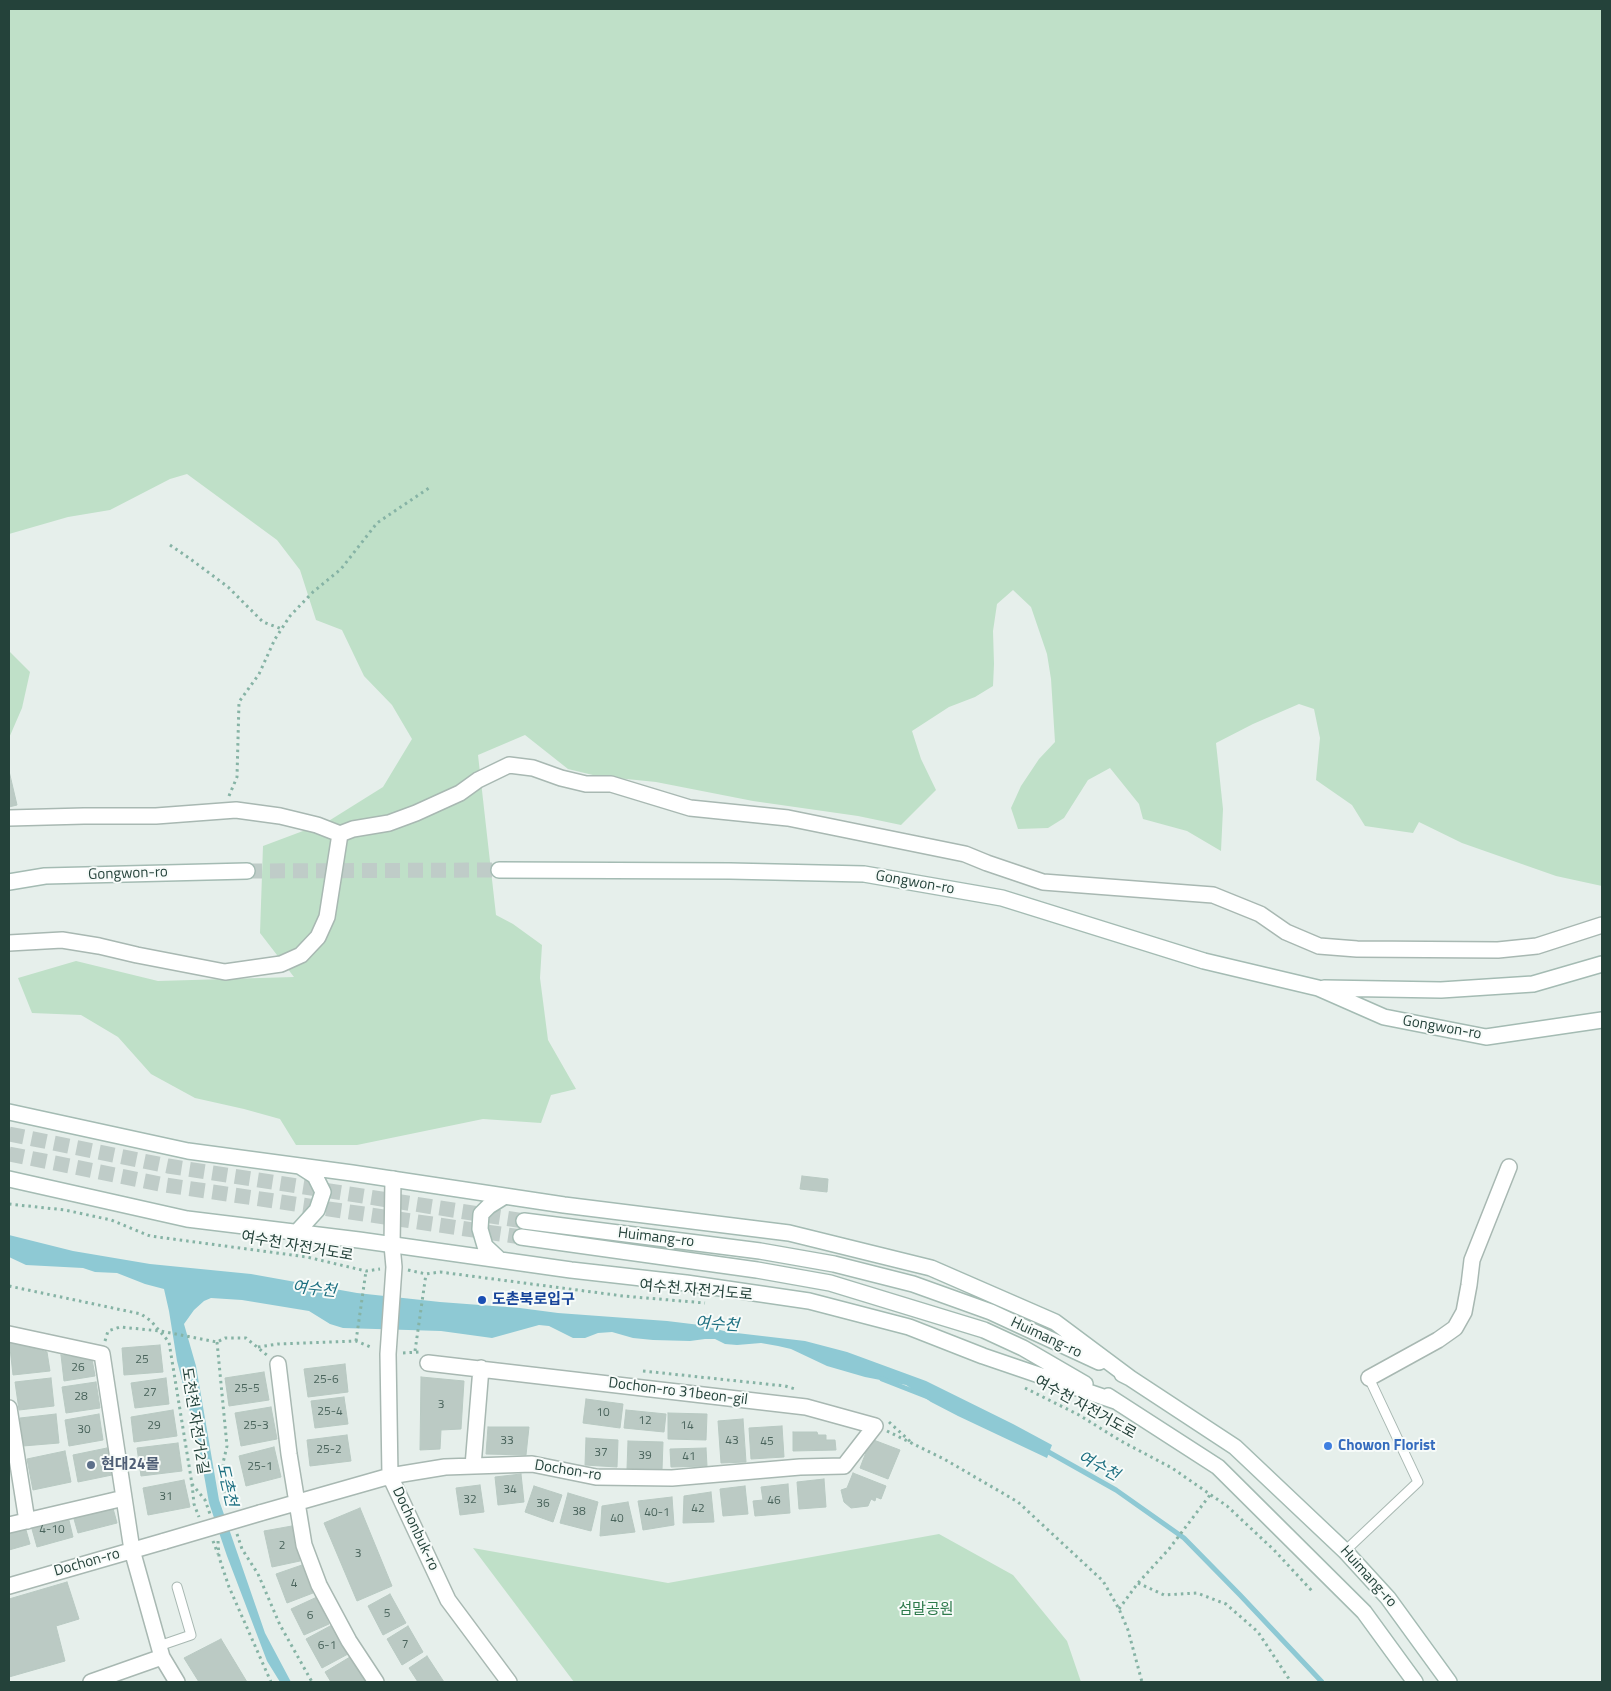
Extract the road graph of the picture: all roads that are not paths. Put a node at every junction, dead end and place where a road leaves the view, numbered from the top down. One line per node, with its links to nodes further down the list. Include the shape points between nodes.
1 (9, 818): 2 (main road, via 156,816 236,810 280,816)
2 (340, 834): 6 (main road, via 390,823 416,813 509,765 533,768 586,784 611,784 690,808 788,818 965,854 1043,882 1213,895 1260,914 1286,932 1319,946 1498,950 1537,946); 7 (main road, via 327,917 318,937 301,955 281,964 225,972 62,940)
3 (248, 870): 5 (main road, Gongwon-ro, via 45,876)
4 (499, 870): 9 (main road, Gongwon-ro, via 864,874 1002,898 1204,961)
5 (9, 882)
6 (1602, 925)
7 (9, 943)
8 (1602, 964): 9 (main road, Gongwon-ro, via 1533,984 1441,990)
9 (1318, 988): 10 (main road, Gongwon-ro, via 1384,1017 1486,1037)
10 (1602, 1020)
11 (9, 1112): 12 (main road, via 188,1151)
12 (299, 1166): 15 (main road); 18 (main road, via 315,1176 323,1192 317,1210)
13 (1508, 1167): 27 (main road, via 1472,1260 1464,1312 1455,1328)
14 (9, 1179): 18 (main road, via 187,1219)
15 (393, 1180): 16 (main road); 20 (main road)
16 (505, 1196): 21 (main road, via 480,1214 485,1246); 26 (main road, via 789,1233 931,1268 1056,1322)
17 (524, 1221): 26 (main road, Huimang-ro, via 760,1251 834,1264 913,1284 991,1312)
18 (297, 1232): 20 (main road)
19 (522, 1237): 28 (main road, Huimang-ro, via 830,1283 984,1330 1023,1348)
20 (392, 1245): 21 (main road); 32 (main road, Dochonbuk-ro, via 394,1267 388,1354)
21 (500, 1260): 28 (main road, via 819,1303 910,1327)
22 (9, 1334): 33 (main road, via 102,1354)
23 (428, 1362): 25 (main road, Dochon-ro 31beon-gil)
24 (278, 1364): 34 (main road)
25 (481, 1368): 30 (main road); 31 (main road, Dochon-ro 31beon-gil, via 806,1407 875,1426)
26 (1130, 1378): 38 (main road, Huimang-ro, via 1235,1447)
27 (1369, 1378): 38 (lane, via 1418,1482)
28 (1115, 1401): 46 (main road, Huimang-ro, via 1218,1467 1364,1612)
29 (9, 1415): 35 (main road)
30 (473, 1466): 31 (main road, Dochon-ro, via 532,1464 596,1477 672,1478); 32 (main road, Dochon-ro)
31 (844, 1466)
32 (390, 1476): 34 (main road, Dochon-ro); 45 (main road, Dochonbuk-ro, via 448,1600)
33 (124, 1498): 35 (main road); 37 (main road)
34 (296, 1503): 37 (main road, Dochon-ro, bridge); 44 (main road, via 304,1545 319,1584 349,1641)
35 (27, 1521): 36 (main road)
36 (9, 1525)
37 (132, 1550): 39 (main road, Dochon-ro); 41 (main road)
38 (1345, 1551): 47 (main road, Huimang-ro, via 1388,1598)
39 (9, 1586)
40 (177, 1587): 41 (lane, via 191,1635)
41 (160, 1651): 42 (main road); 43 (main road)
42 (91, 1682)
43 (177, 1682)
44 (376, 1682)
45 (509, 1682)
46 (1414, 1682)
47 (1449, 1682)

